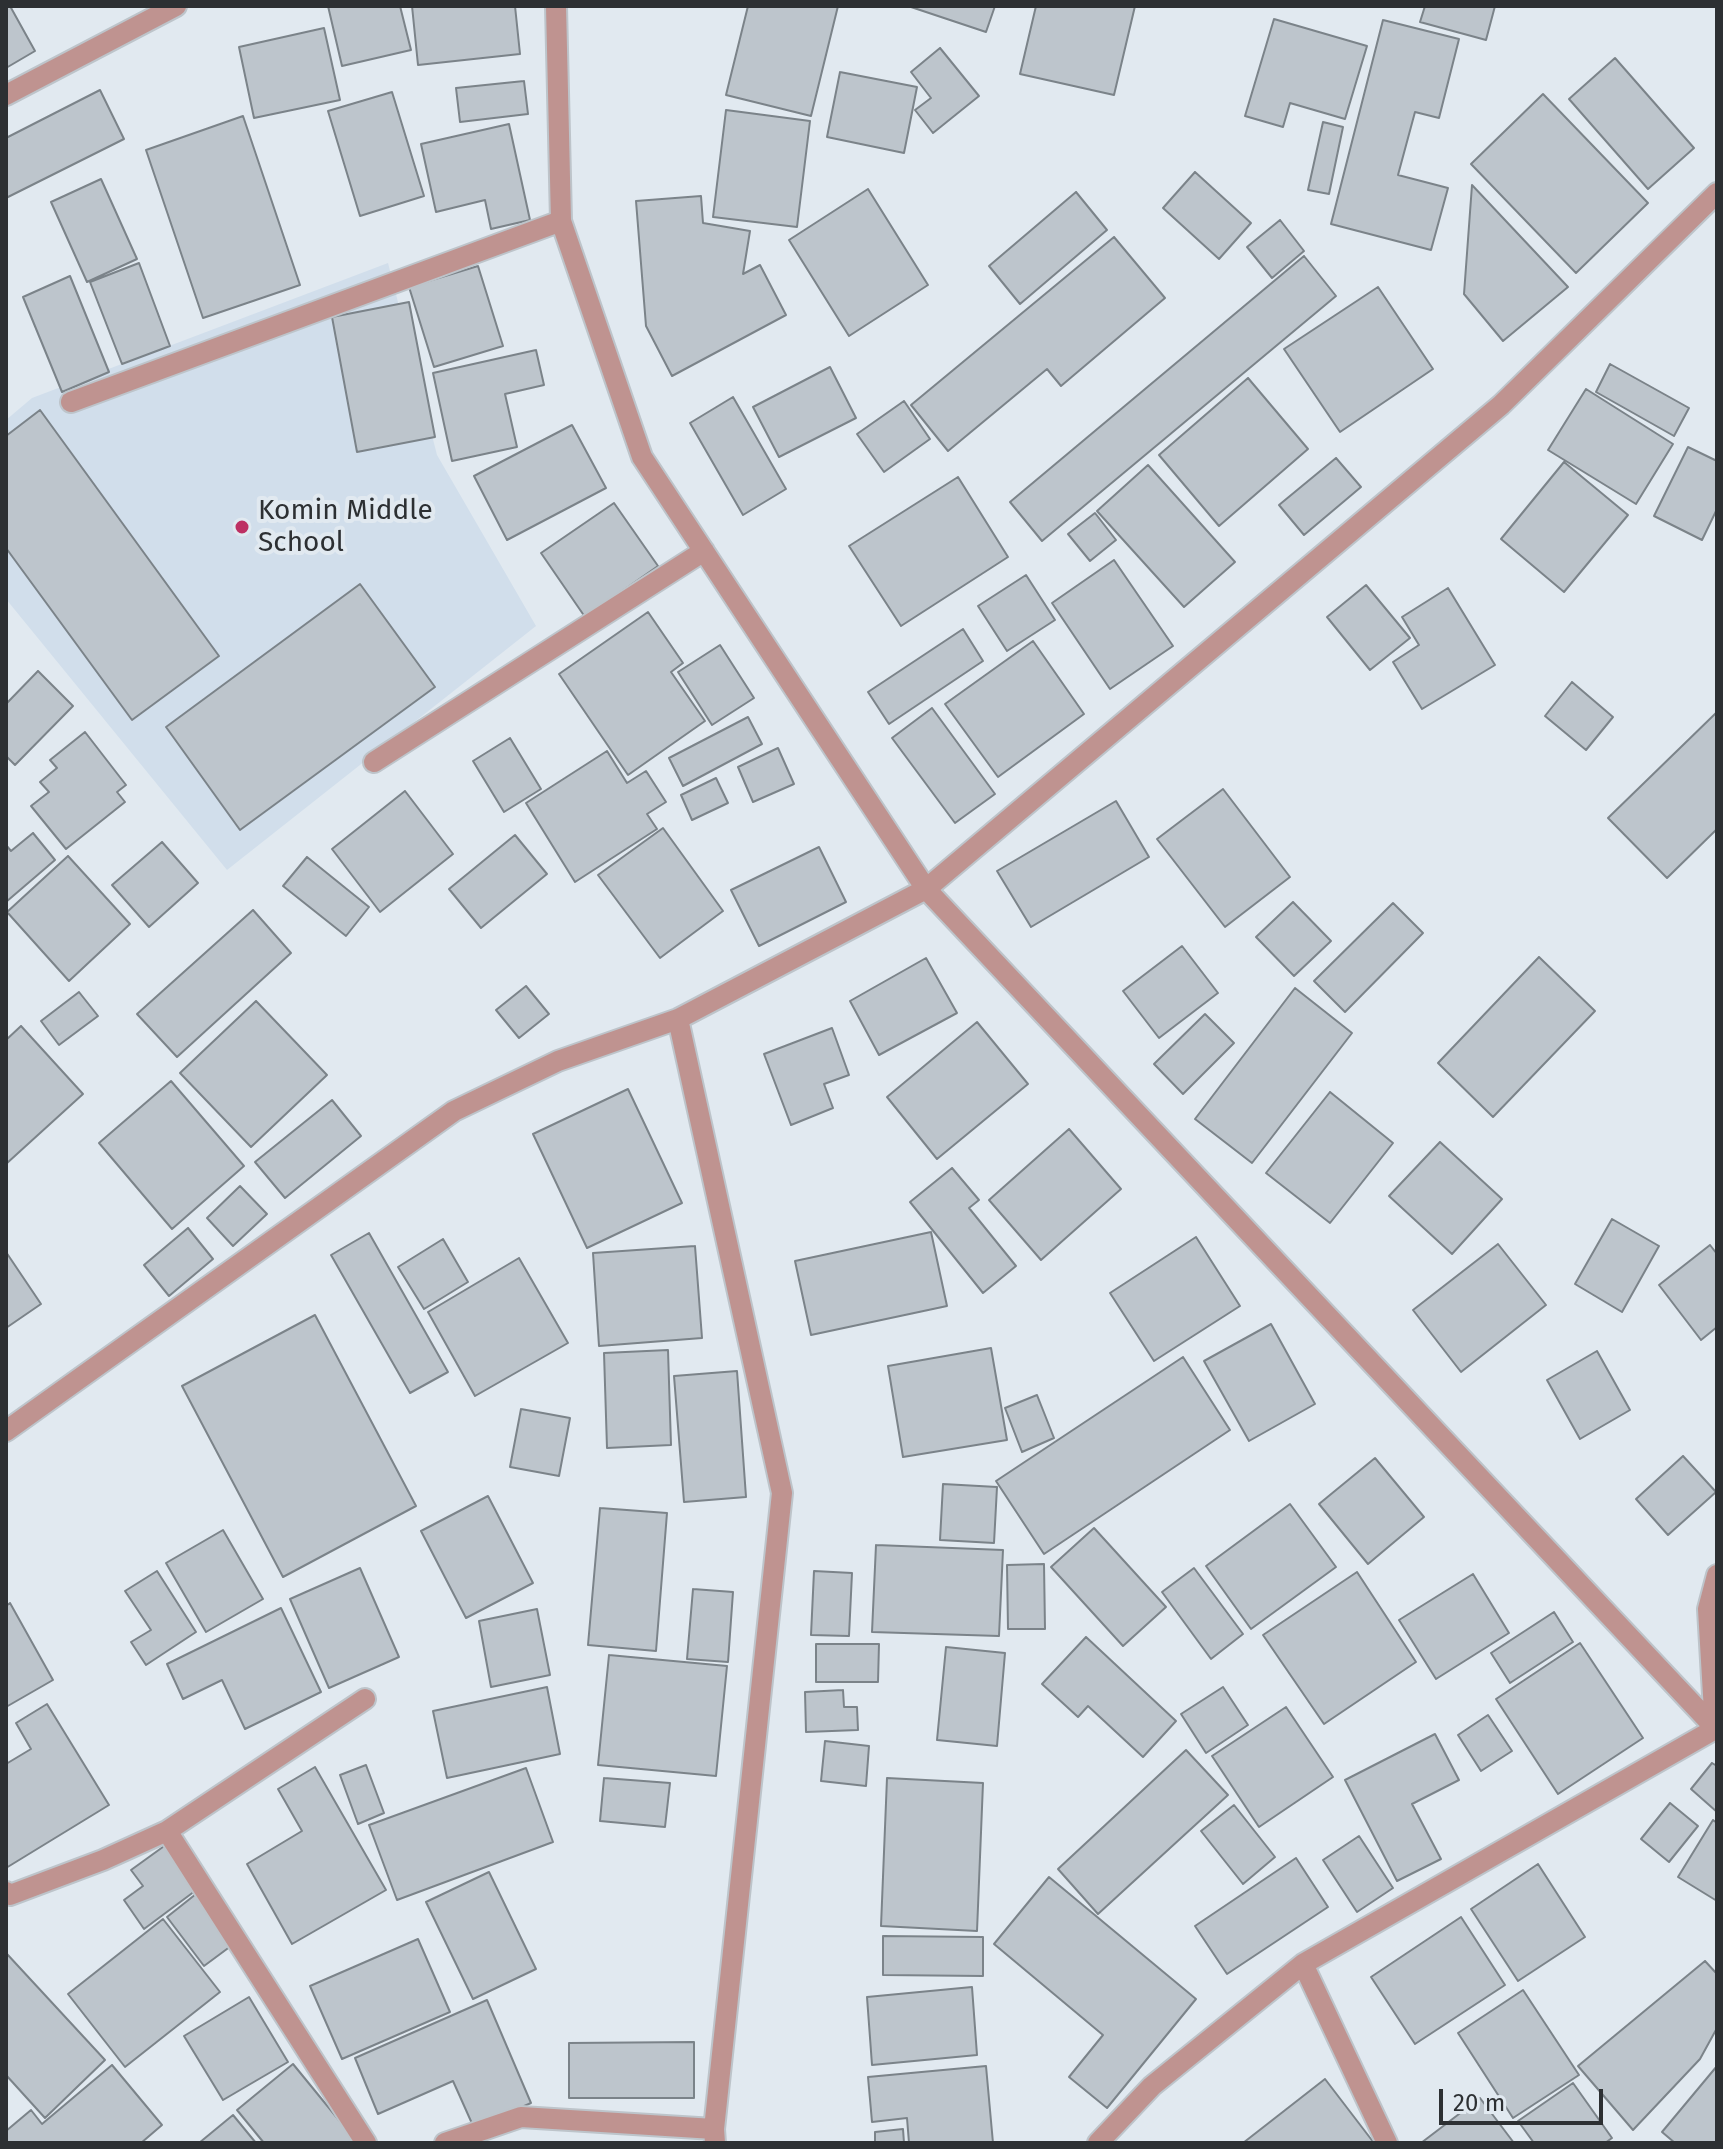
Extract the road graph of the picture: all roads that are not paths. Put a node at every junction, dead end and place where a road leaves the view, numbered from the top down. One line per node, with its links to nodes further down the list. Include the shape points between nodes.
1 (176, 6): 3 (street)
2 (556, 6): 5 (street)
3 (6, 95)
4 (1717, 193): 9 (street, via 1501,405)
5 (561, 221): 6 (street); 7 (street, via 642,457)
6 (71, 402)
7 (704, 551): 8 (street); 9 (street)
8 (374, 762)
9 (926, 889): 10 (street); 14 (street)
10 (678, 1019): 11 (street, via 558,1061 454,1111); 18 (street, via 782,1493)
11 (6, 1431)
12 (1717, 1575): 14 (street, via 1708,1609)
13 (365, 1699): 15 (street)
14 (1716, 1730): 17 (street)
15 (167, 1831): 16 (street, via 103,1860 10,1895); 19 (street)
16 (6, 1892)
17 (1303, 1964): 21 (street, via 1152,2086); 22 (street)
18 (715, 2136): 20 (street, via 521,2117)
19 (366, 2143)
20 (445, 2143)
21 (1098, 2143)
22 (1387, 2143)

